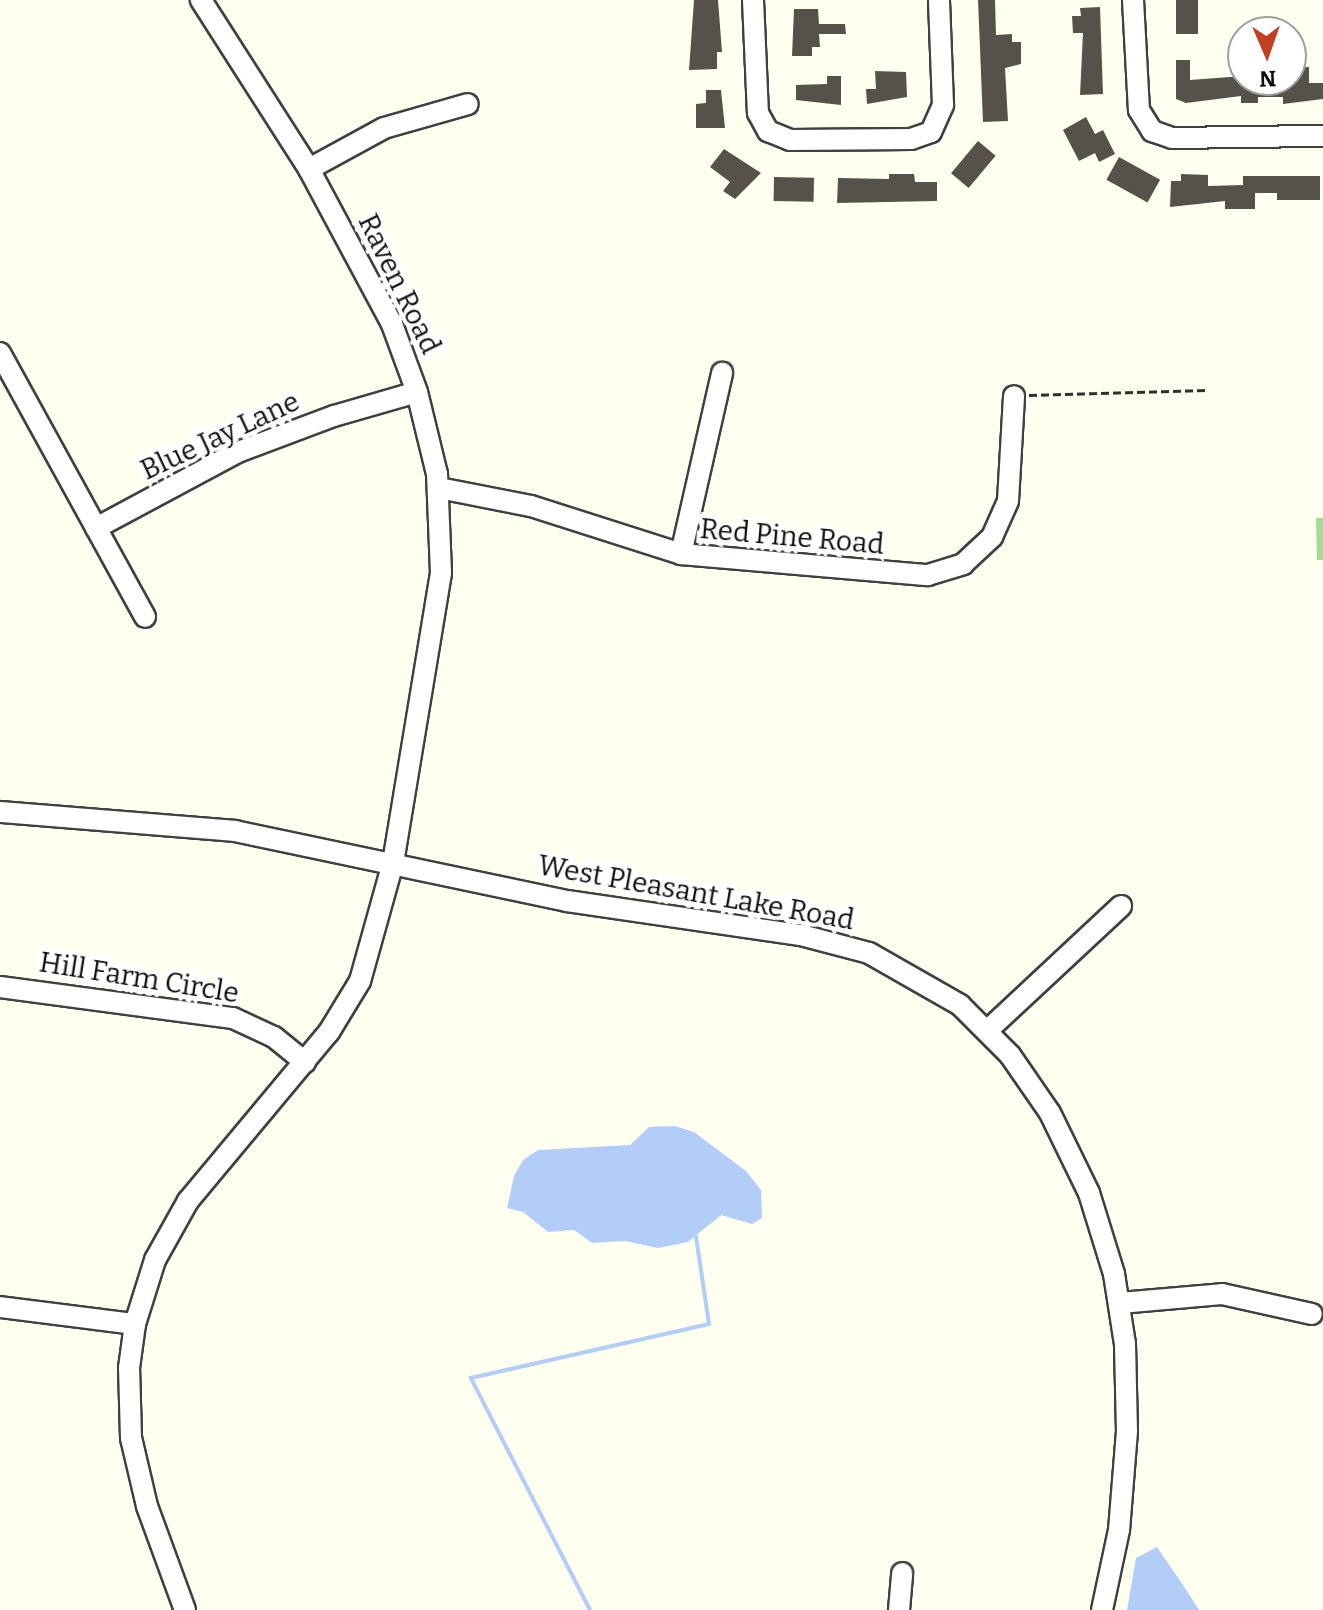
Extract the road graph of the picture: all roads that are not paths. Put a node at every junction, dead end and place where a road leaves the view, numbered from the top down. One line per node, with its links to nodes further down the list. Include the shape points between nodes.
1 (201, 0): 7 (street, Raven Road)
2 (753, 0): 3 (street, via 758,108 768,131 790,140 911,139 931,132 943,105)
3 (939, 0)
4 (1133, 0): 6 (street, via 1139,110 1149,128 1172,138)
5 (468, 104): 7 (street, via 384,128)
6 (1323, 136)
7 (309, 169): 10 (street, Raven Road, via 392,324)
8 (0, 353): 13 (street)
9 (722, 373): 14 (street)
10 (417, 392): 12 (street, Raven Road); 13 (street, Blue Jay Lane, via 262,442)
11 (1014, 396): 14 (street, Red Pine Road, via 1008,501 992,537 963,564 928,575 870,574)
12 (439, 488): 14 (street, Red Pine Road, via 531,506); 17 (street, Raven Road, via 441,573)
13 (96, 528): 15 (street)
14 (681, 554)
15 (145, 617)
16 (0, 812): 17 (street, West Pleasant Lake Road, via 235,831)
17 (393, 863): 20 (street, West Pleasant Lake Road, via 567,901 836,942 909,971); 21 (street, via 360,981)
18 (1121, 906): 20 (street)
19 (0, 987): 21 (street, Hill Farm Circle, via 233,1018 274,1037)
20 (988, 1030): 22 (street, West Pleasant Lake Road, via 1028,1078 1070,1150 1102,1228)
21 (305, 1062): 25 (street, via 188,1201 155,1260)
22 (1120, 1303): 24 (street, via 1222,1294); 29 (street, West Pleasant Lake Road, via 1127,1387 1125,1481)
23 (0, 1307): 25 (street)
24 (1312, 1314)
25 (135, 1324): 27 (street, via 129,1368 131,1438 147,1506)
26 (902, 1573): 28 (street)
27 (185, 1610)
28 (899, 1610)
29 (1102, 1610)

